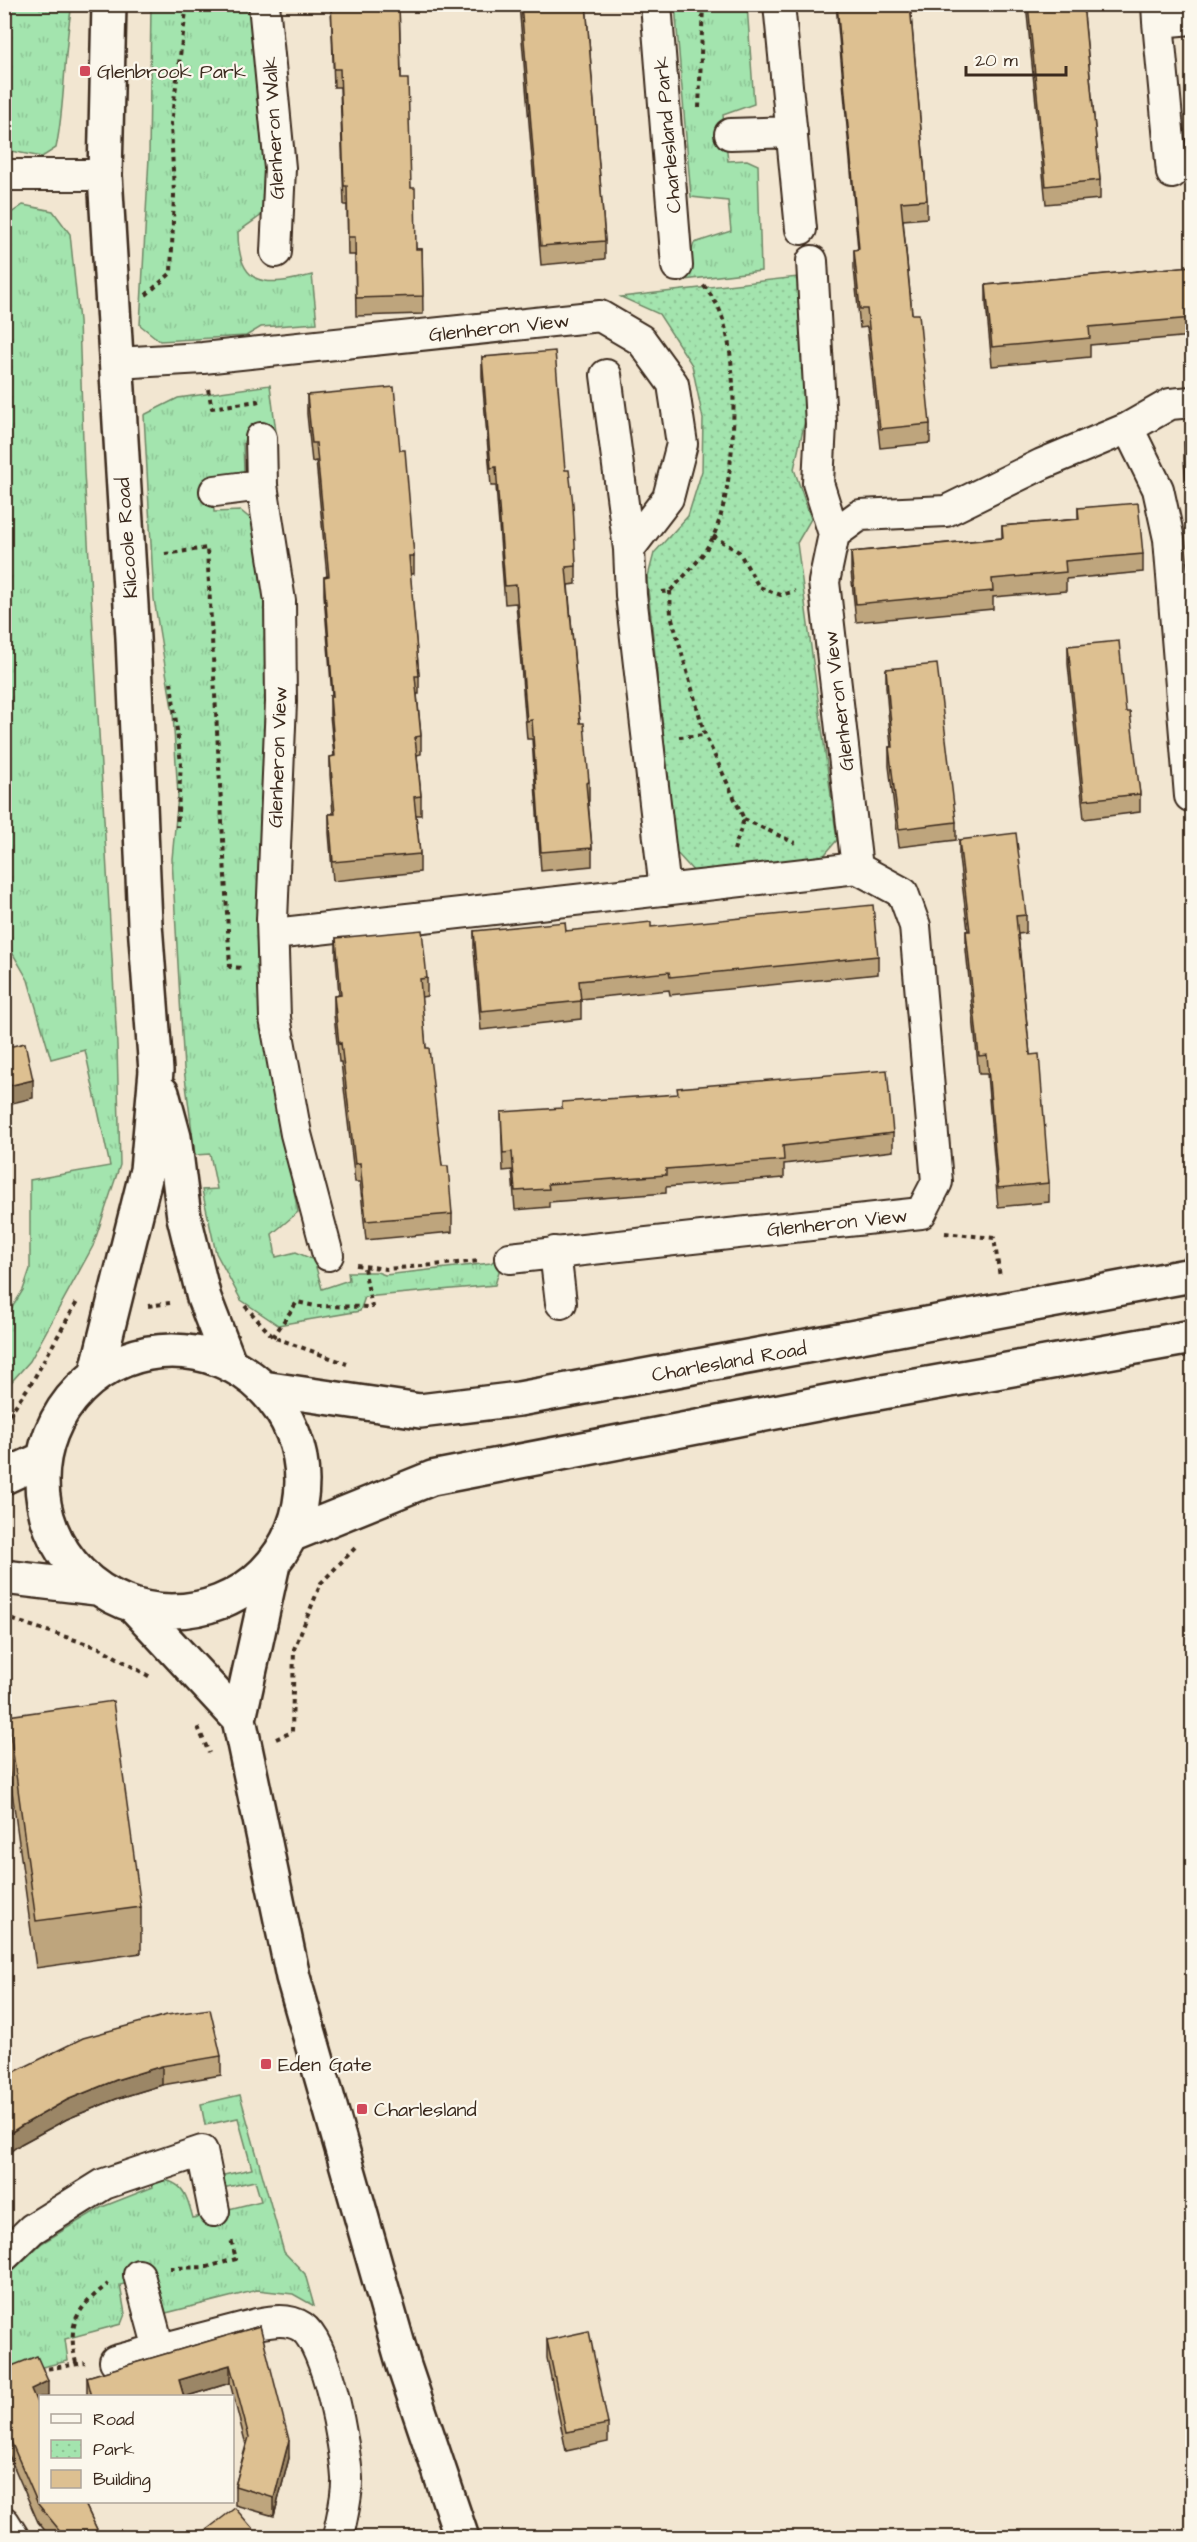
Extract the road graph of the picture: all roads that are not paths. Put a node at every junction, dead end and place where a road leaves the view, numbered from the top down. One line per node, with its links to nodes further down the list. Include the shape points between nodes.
1 (109, 4): 11 (main road, Kilcoole Road)
2 (264, 4): 13 (street, Glenheron Walk, via 280,168)
3 (656, 4): 15 (street, Charlesland Park)
4 (779, 4): 7 (street)
5 (1157, 13): 6 (street); 9 (street)
6 (1192, 19)
7 (792, 132): 8 (street); 12 (street)
8 (730, 134)
9 (1172, 174)
10 (4, 175): 11 (street)
11 (105, 175): 16 (main road, Kilcoole Road)
12 (801, 229)
13 (276, 252)
14 (812, 261): 23 (street, Glenheron View, via 821,424 818,483)
15 (688, 272)
16 (116, 363): 24 (street, Glenheron View, via 203,358 600,316 641,340 673,384 682,444 668,498); 29 (main road, Kilcoole Road)
17 (606, 375): 24 (street)
18 (1192, 402): 19 (street, via 1170,404)
19 (1128, 428): 23 (street, via 946,511 860,515); 25 (street, via 1158,489 1169,539)
20 (261, 438): 21 (street, Glenheron View)
21 (262, 485): 22 (street); 28 (street, Glenheron View, via 280,601)
22 (215, 491)
23 (834, 534): 26 (street, Glenheron View, via 824,582)
24 (629, 549): 27 (street)
25 (1190, 796)
26 (857, 868): 27 (street); 30 (street, Glenheron View, via 903,893 915,926 937,1182 921,1213)
27 (664, 890): 28 (street)
28 (274, 934): 31 (street, Glenheron View, via 275,1018 296,1134)
29 (156, 1071): 36 (main road, via 174,1137 184,1217 204,1298); 37 (main road, via 147,1170)
30 (555, 1252): 32 (street, Glenheron View); 34 (street)
31 (328, 1255)
32 (510, 1258)
33 (1192, 1275): 38 (main road, Charlesland Road, via 519,1400 420,1411)
34 (561, 1303)
35 (1192, 1337): 41 (main road, via 432,1478)
36 (230, 1365): 37 (main road, via 196,1354 162,1351 127,1359); 38 (main road)
37 (96, 1376): 39 (main road, via 71,1398 53,1427)
38 (263, 1388): 41 (main road, via 287,1420 300,1457 302,1497)
39 (43, 1459): 40 (main road); 44 (main road, via 42,1496 51,1531 70,1563)
40 (4, 1477)
41 (291, 1535): 42 (main road)
42 (273, 1564): 45 (main road, via 247,1588 215,1604 175,1612); 46 (main road)
43 (4, 1577): 44 (main road)
44 (96, 1588): 45 (main road)
45 (134, 1606): 46 (main road)
46 (239, 1719): 55 (main road, via 299,2000 404,2366)
47 (214, 2211): 48 (street, via 202,2151 104,2184 32,2229)
48 (4, 2256)
49 (140, 2275): 50 (street)
50 (159, 2349): 51 (street); 54 (street, via 280,2320 301,2326 317,2342 341,2426 347,2481)
51 (115, 2361)
52 (4, 2522): 53 (street)
53 (14, 2538)
54 (338, 2538)
55 (462, 2538)

